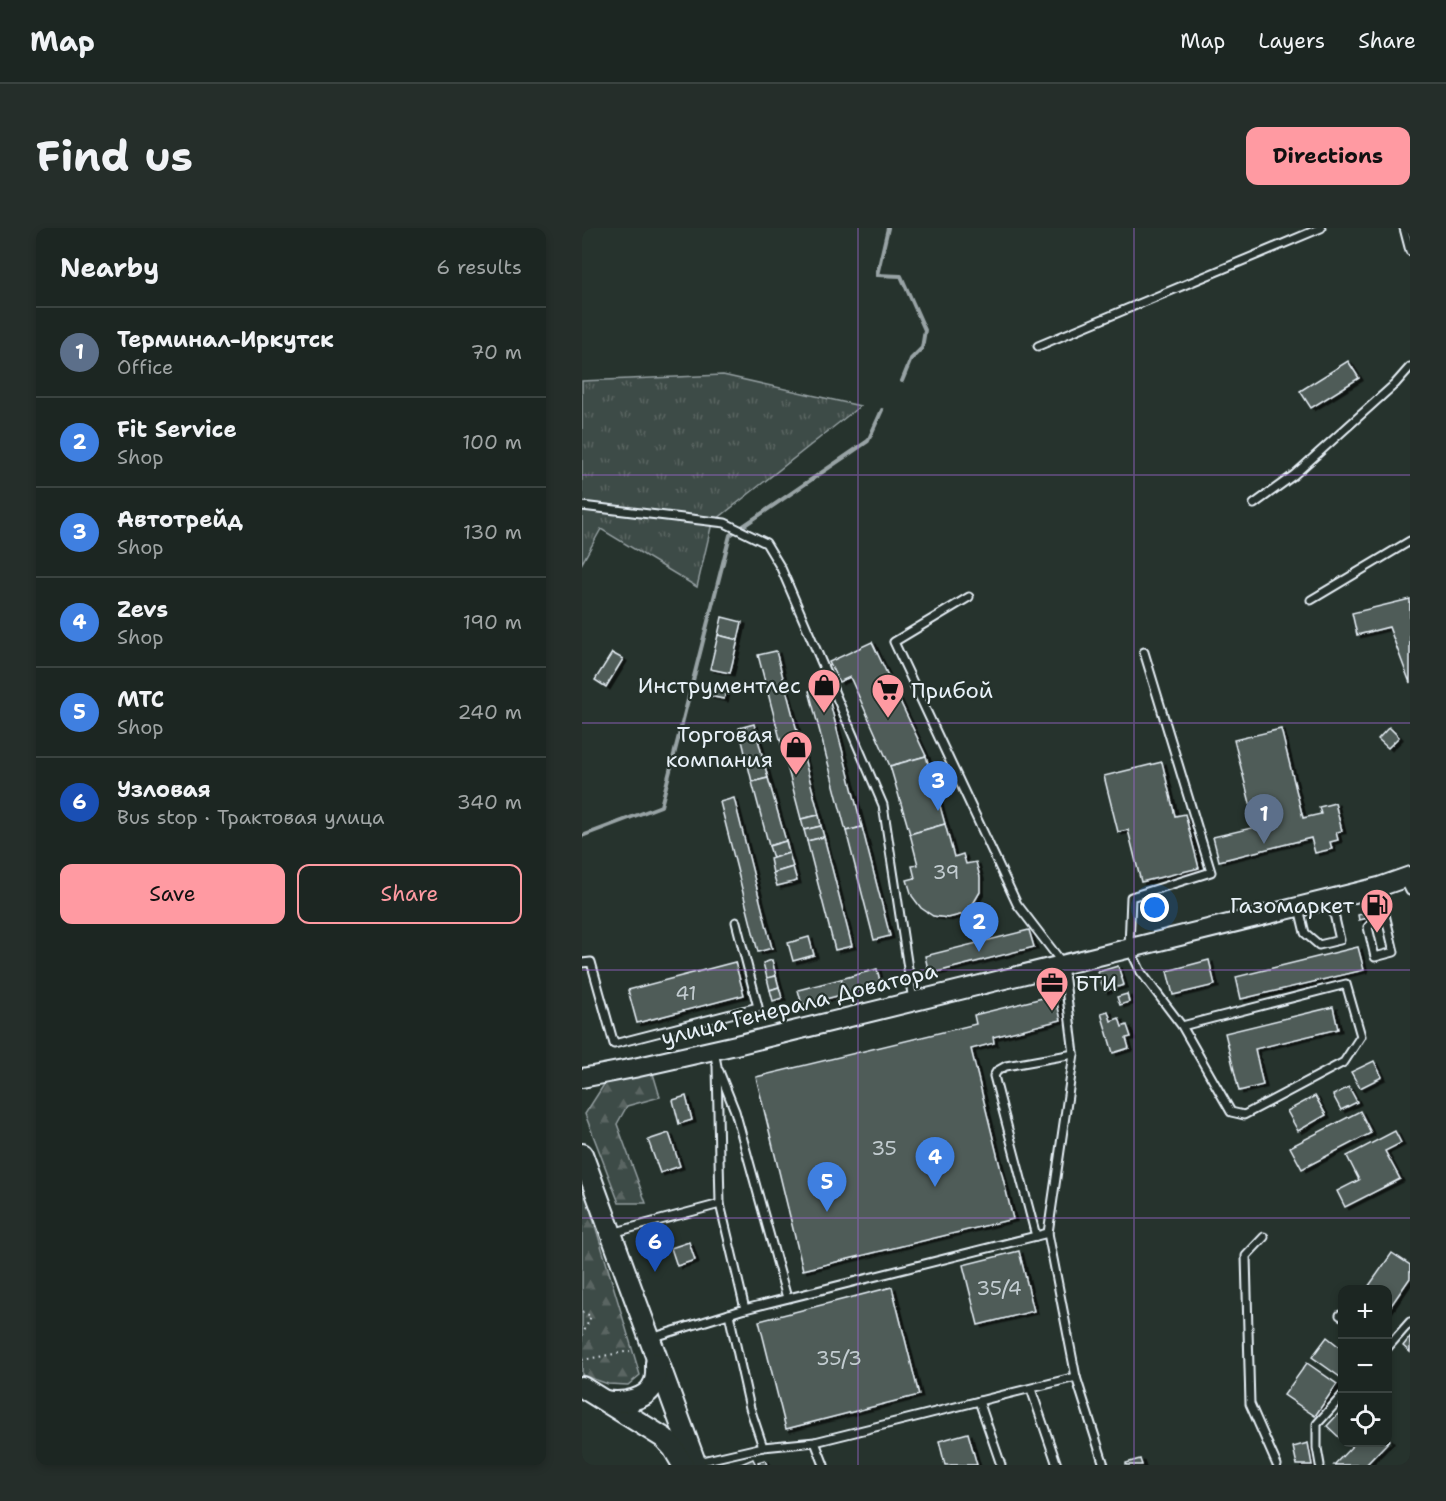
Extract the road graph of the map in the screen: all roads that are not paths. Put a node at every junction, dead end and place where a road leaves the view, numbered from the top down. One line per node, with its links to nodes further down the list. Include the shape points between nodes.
1 (1321, 228): 4 (lane)
2 (1404, 228): 3 (lane)
3 (1410, 251)
4 (1038, 346)
5 (1410, 368): 6 (lane, via 1294,475)
6 (1254, 504)
7 (582, 506): 21 (lane, via 725,523 765,543 781,568 883,806)
8 (1410, 541): 10 (lane)
9 (969, 597): 20 (lane, via 894,642 1017,904)
10 (1311, 600)
11 (1144, 652): 18 (lane, via 1211,872 1131,897)
12 (1408, 882): 13 (street, улица Генерала Доватора)
13 (1379, 887): 14 (street, улица Генерала Доватора); 16 (lane)
14 (1330, 898): 15 (street, улица Генерала Доватора); 15 (lane, via 1340,939 1319,945 1305,933)
15 (1298, 906): 18 (street, улица Генерала Доватора)
16 (1384, 910): 16 (lane, via 1368,927 1375,957 1394,952)
17 (736, 922): 19 (lane, via 758,1007 615,1044 591,962)
18 (1129, 947): 20 (street, улица Генерала Доватора); 22 (lane, via 1141,972)
19 (582, 963)
20 (1064, 964): 21 (street, улица Генерала Доватора); 23 (lane)
21 (913, 1001): 24 (street, улица Генерала Доватора)
22 (1182, 1026): 22 (lane, via 1231,1112 1244,1115 1344,1062 1361,1036 1346,984)
23 (1074, 1053): 29 (lane); 30 (lane, via 1006,1066 994,1076)
24 (716, 1058): 25 (street, улица Генерала Доватора); 27 (lane); 32 (lane, via 735,1111)
25 (582, 1078)
26 (582, 1154): 28 (main road)
27 (720, 1204): 28 (lane); 33 (lane)
28 (612, 1233): 37 (main road)
29 (1048, 1233): 30 (lane); 38 (lane)
30 (1036, 1236): 32 (lane)
31 (1264, 1238): 51 (lane, via 1246,1256 1250,1404)
32 (787, 1298): 33 (lane)
33 (745, 1309): 34 (lane)
34 (729, 1314): 37 (lane); 45 (lane)
35 (1410, 1322): 36 (lane)
36 (1392, 1342)
37 (652, 1347): 42 (main road, via 656,1379 649,1391 629,1400); 46 (main road)
38 (1076, 1377): 40 (lane); 50 (lane)
39 (582, 1387): 42 (main road)
40 (1031, 1389): 43 (lane); 49 (lane)
41 (1338, 1400): 52 (lane, via 1317,1424)
42 (606, 1401): 46 (main road, via 664,1438)
43 (979, 1401): 44 (lane); 48 (lane)
44 (815, 1442): 45 (lane); 47 (lane)
45 (763, 1447): 46 (lane)
46 (691, 1464)
47 (824, 1465)
48 (1001, 1465)
49 (1057, 1465)
50 (1104, 1465)
51 (1277, 1465)
52 (1320, 1465)

